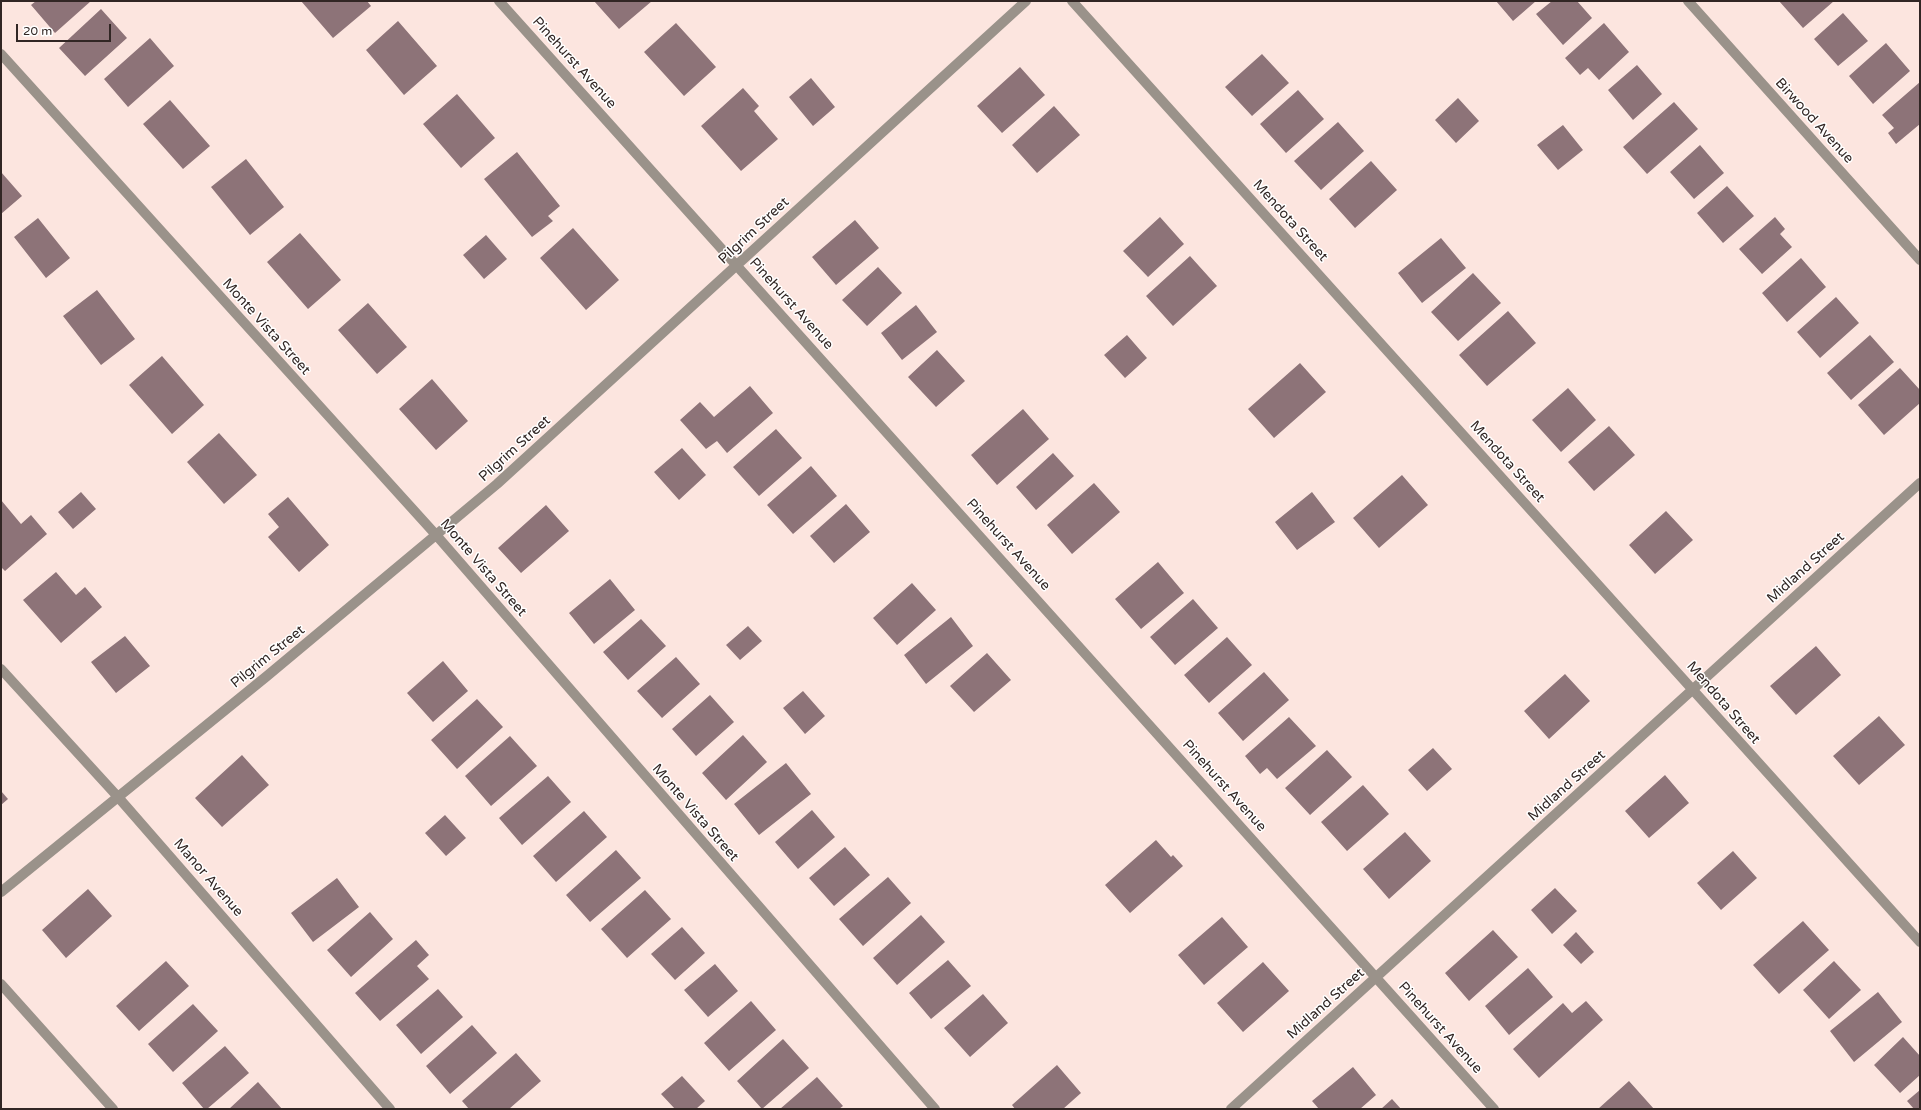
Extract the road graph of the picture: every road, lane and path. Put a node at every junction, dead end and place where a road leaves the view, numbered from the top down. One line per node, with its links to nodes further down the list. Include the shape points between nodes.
1 (499, 1): 7 (street, Pinehurst Avenue)
2 (1026, 1): 7 (street, Pilgrim Street)
3 (1072, 1): 11 (street, Mendota Street)
4 (1688, 1): 6 (street, Birwood Avenue)
5 (1, 54): 9 (street, Monte Vista Street)
6 (1920, 260)
7 (738, 265): 9 (street, Pilgrim Street, via 497,484); 15 (street, Pinehurst Avenue)
8 (1920, 483): 11 (street, Midland Street)
9 (436, 536): 12 (street, Pilgrim Street); 19 (street, Monte Vista Street)
10 (1, 668): 12 (street, Manor Avenue)
11 (1693, 691): 14 (street, Mendota Street); 15 (street, Midland Street)
12 (118, 797): 13 (street, Pilgrim Street); 18 (street, Manor Avenue)
13 (1, 892)
14 (1920, 942)
15 (1376, 977): 20 (street, Midland Street); 21 (street, Pinehurst Avenue)
16 (1, 984): 17 (street)
17 (113, 1109)
18 (390, 1109)
19 (935, 1109)
20 (1231, 1109)
21 (1494, 1109)

